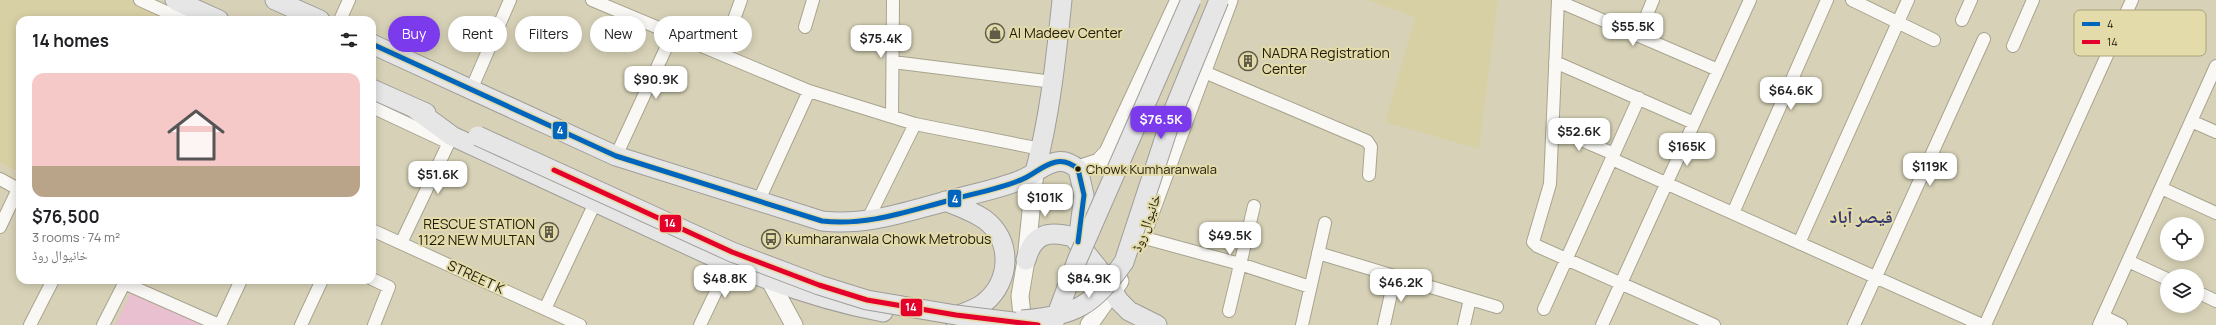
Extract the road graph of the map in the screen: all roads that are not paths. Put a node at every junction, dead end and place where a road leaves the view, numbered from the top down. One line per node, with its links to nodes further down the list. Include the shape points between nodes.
1 (140, 0): 25 (street)
2 (274, 0): 27 (main road)
3 (349, 0): 28 (street)
4 (510, 0): 47 (street)
5 (592, 0): 31 (street)
6 (741, 0): 39 (street)
7 (813, 0): 32 (street)
8 (893, 0): 41 (street)
9 (1062, 0): 46 (main road)
10 (1178, 0): 63 (street, via 1108,152 1099,162)
11 (1191, 0): 124 (main road, bridge, via 1078,258)
12 (1202, 0): 125 (main road)
13 (1219, 0): 113 (main road, bridge, via 1175,107 1124,262 1109,284 1079,308 1059,316)
14 (1229, 0): 45 (street, خانیوال روڈ)
15 (1653, 0): 33 (street)
16 (1750, 0): 44 (street)
17 (1827, 0): 75 (street)
18 (1852, 0): 30 (street)
19 (1908, 0): 30 (street)
20 (1971, 0): 29 (street)
21 (2033, 0): 37 (street)
22 (2132, 0): 24 (street)
23 (1558, 1): 33 (street); 42 (street)
24 (2127, 10)
25 (178, 14): 26 (main road)
26 (192, 16)
27 (311, 16)
28 (342, 16)
29 (1962, 20)
30 (1898, 22): 35 (street); 84 (street)
31 (654, 25)
32 (805, 27)
33 (1638, 36): 44 (street)
34 (1984, 39): 93 (street)
35 (1934, 40)
36 (376, 46): 47 (main road)
37 (2013, 46)
38 (664, 52): 61 (street)
39 (722, 53): 49 (street)
40 (2107, 56): 135 (street)
41 (893, 62): 46 (street); 53 (street)
42 (1556, 62): 50 (street); 57 (street)
43 (2216, 66): 54 (street)
44 (1718, 70): 55 (street)
45 (1202, 71): 65 (street, via 1367,141 1371,148); 81 (street, خانیوال روڈ)
46 (1053, 82): 60 (main road)
47 (471, 90): 61 (main road)
48 (376, 91): 51 (main road)
49 (809, 91): 53 (street); 71 (street)
50 (1639, 98): 55 (street); 62 (street)
51 (414, 108): 59 (main road); 113 (main road, bridge, via 732,252 819,286 867,300)
52 (376, 109): 59 (street)
53 (892, 117): 56 (street)
54 (2191, 121): 58 (street); 69 (street)
55 (1694, 123): 67 (street)
56 (915, 124): 60 (street); 77 (street)
57 (1553, 128): 62 (street); 86 (street, via 1550,184 1533,242)
58 (2216, 132)
59 (451, 140): 73 (main road); 83 (street)
60 (1041, 149): 64 (main road)
61 (616, 156): 71 (main road)
62 (1613, 157): 67 (street); 86 (street)
63 (1078, 169): 64 (main road, via 1071,163 1058,162 1046,165); 82 (main road, via 1084,195)
64 (1035, 172): 72 (main road, via 1019,181); 87 (street)
65 (1369, 175)
66 (0, 179): 68 (street)
67 (1666, 183): 75 (street); 96 (street)
68 (16, 188)
69 (2161, 188): 76 (street); 88 (street)
70 (16, 196): 79 (street)
71 (759, 200): 77 (main road, via 822,221)
72 (945, 201): 77 (main road); 111 (main road, via 985,220 1004,247 1006,263 1002,278 984,304)
73 (595, 203): 89 (main road); 108 (street)
74 (1254, 206): 90 (street)
75 (1733, 213): 84 (street)
76 (2216, 213)
77 (867, 221)
78 (1325, 223): 85 (street)
79 (0, 227)
80 (376, 232): 83 (street, STREET K)
81 (1141, 237): 90 (street); 103 (street, خانیوال روڈ, via 1132,262)
82 (1078, 242): 87 (main road, via 1073,237 1063,234 1046,234 1029,248); 103 (main road)
83 (401, 243): 108 (street, STREET K)
84 (1799, 243): 93 (street)
85 (1318, 253): 91 (street); 102 (street)
86 (1566, 259): 96 (street); 109 (street)
87 (1026, 260): 113 (street)
88 (2128, 261): 92 (street); 112 (street)
89 (729, 264): 95 (main road); 120 (street)
90 (1240, 264): 102 (street); 110 (street)
91 (1395, 276): 105 (street); 129 (street)
92 (2160, 276)
93 (1876, 277): 133 (street); 134 (street)
94 (376, 281): 118 (street, via 389,287)
95 (770, 281): 111 (main road, via 857,307); 121 (street)
96 (1621, 282): 131 (street); 132 (street)
97 (50, 284): 114 (street)
98 (124, 284): 115 (street)
99 (131, 284): 116 (street)
100 (239, 284): 116 (street)
101 (320, 284): 117 (street)
102 (1310, 287): 128 (street)
103 (1113, 291): 126 (street, خانیوال روڈ); 127 (main road, via 1128,311)
104 (2204, 295): 106 (street)
105 (1470, 299): 107 (street); 130 (street)
106 (2216, 301)
107 (1497, 307)
108 (545, 309): 119 (street, STREET K)
109 (1544, 309)
110 (1229, 311)
111 (946, 320): 122 (main road)
112 (2101, 321): 136 (street)
113 (1015, 323): 123 (main road, bridge)
114 (30, 325)
115 (103, 325)
116 (219, 325)
117 (301, 325)
118 (374, 325)
119 (580, 325)
120 (700, 325)
121 (794, 325)
122 (981, 325)
123 (1038, 325)
124 (1053, 325)
125 (1063, 325)
126 (1088, 325)
127 (1157, 325)
128 (1302, 325)
129 (1384, 325)
130 (1464, 325)
131 (1602, 325)
132 (1714, 325)
133 (1854, 325)
134 (1982, 325)
135 (1985, 325)
136 (2122, 325)

